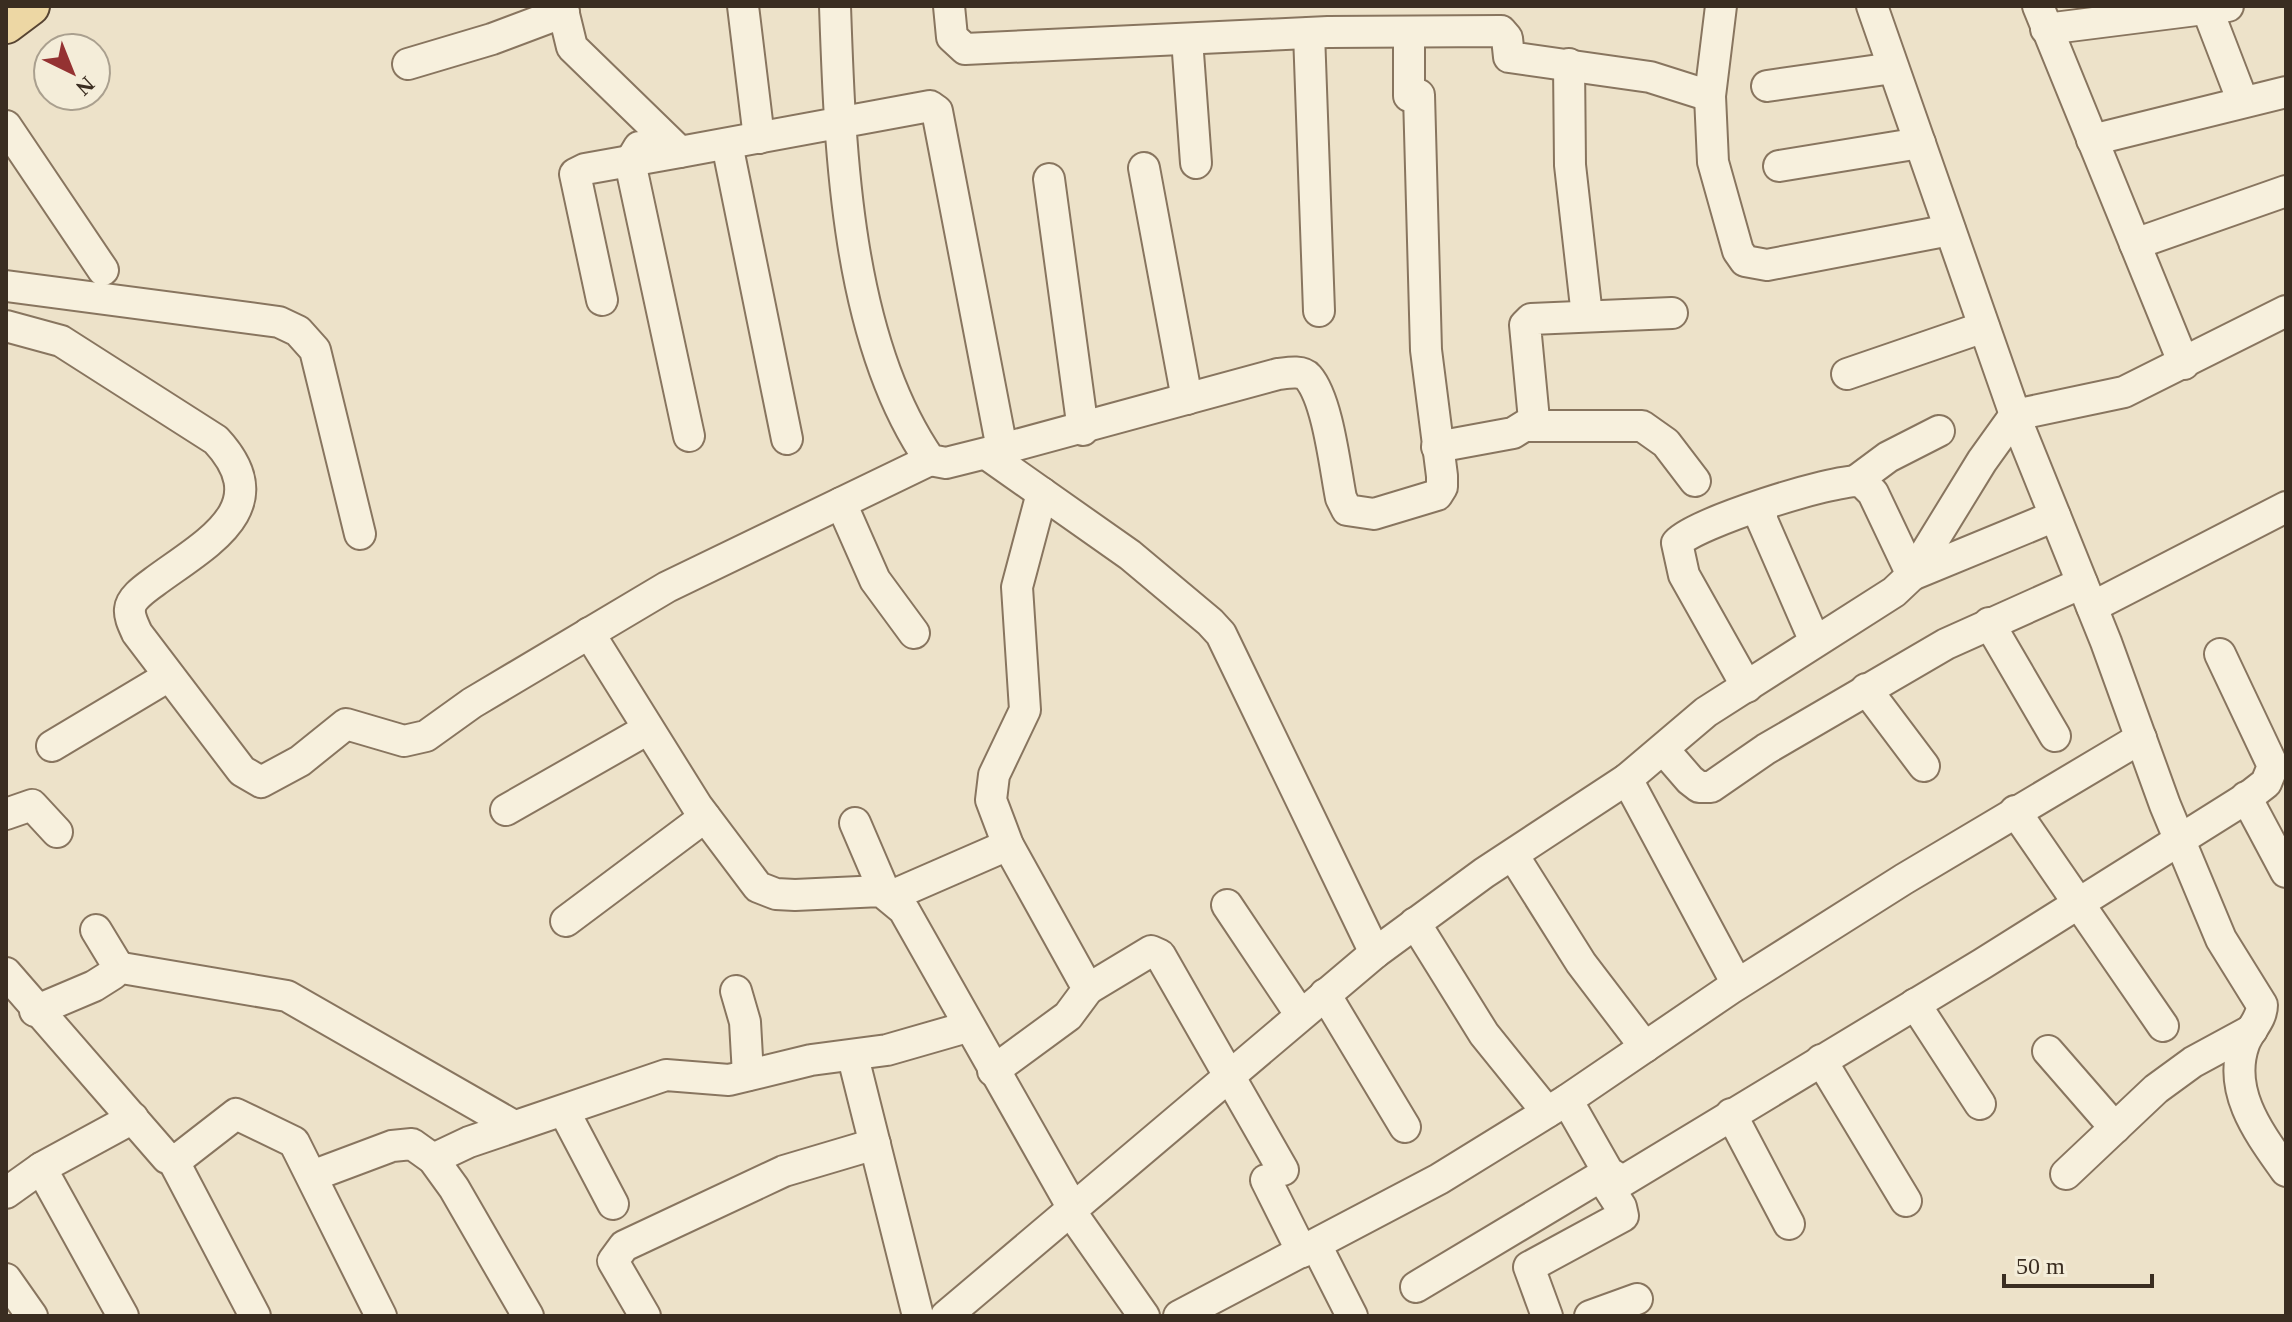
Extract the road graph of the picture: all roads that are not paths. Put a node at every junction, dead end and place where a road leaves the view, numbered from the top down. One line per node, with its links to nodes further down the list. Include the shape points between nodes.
1 (30, 6): 11 (main road)
2 (743, 6): 25 (street)
3 (835, 6): 23 (street)
4 (949, 6): 14 (street, via 952,37 965,49)
5 (1721, 6): 20 (street)
6 (1872, 6): 17 (street)
7 (2213, 7): 10 (street); 21 (street)
8 (563, 9): 15 (street, via 492,39); 22 (street, via 572,47)
9 (1503, 18): 12 (street); 16 (street, via 1509,57)
10 (2042, 18): 26 (street)
11 (6, 24)
12 (1409, 32): 13 (street); 56 (street, via 1426,350)
13 (1309, 33): 14 (street); 41 (street)
14 (1187, 39): 31 (street)
15 (408, 64)
16 (1569, 64): 20 (street, via 1650,77); 44 (street, via 1570,165)
17 (1893, 68): 18 (street); 27 (street)
18 (1767, 86)
19 (2286, 92): 21 (street)
20 (1710, 96): 36 (street, via 1713,162 1738,251 1747,263 1767,265)
21 (2243, 102): 26 (street)
22 (651, 124): 29 (street); 30 (street)
23 (843, 125): 25 (street); 57 (street, via 930,106 937,111); 58 (street, via 850,211 874,345 897,406)
24 (6, 126): 38 (street)
25 (759, 138): 28 (street)
26 (2092, 140): 37 (street)
27 (1920, 143): 32 (street); 36 (street)
28 (727, 144): 29 (street); 55 (street)
29 (680, 152): 30 (street)
30 (630, 162): 40 (street, via 575,174); 54 (street)
31 (1196, 163)
32 (1779, 166)
33 (1144, 168): 49 (street)
34 (1049, 179): 52 (street)
35 (2286, 191): 37 (street)
36 (1950, 230): 46 (street)
37 (2135, 244): 47 (street)
38 (103, 270)
39 (6, 286): 66 (street, via 279,322 298,331 315,350)
40 (602, 300)
41 (1319, 311)
42 (2286, 311): 47 (street)
43 (1672, 313): 44 (street)
44 (1587, 316): 51 (street, via 1527,321 1535,413)
45 (6, 326): 74 (street, via 61,341 216,440 232,458 240,489 234,516 130,607 137,633)
46 (1984, 327): 48 (street); 50 (street)
47 (2184, 364): 50 (street, via 2124,392)
48 (1847, 374)
49 (1187, 399): 52 (street); 56 (street, via 1278,374 1308,377 1321,406 1341,498 1354,514 1374,514 1437,495 1442,487)
50 (2015, 415): 65 (street); 67 (street)
51 (1528, 426): 56 (street); 60 (street, via 1642,426 1666,443)
52 (1083, 430): 57 (street)
53 (1939, 431): 59 (street)
54 (689, 436)
55 (787, 439)
56 (1437, 447)
57 (995, 452): 58 (street, via 940,464); 61 (street)
58 (930, 460): 62 (street)
59 (1857, 480): 63 (street); 67 (street, via 1873,493)
60 (1695, 481)
61 (1042, 493): 92 (street, via 1017,587 1025,710 992,785 996,821); 101 (street, via 1130,555 1221,634)
62 (841, 503): 70 (street, via 667,587); 71 (street, via 875,580)
63 (1762, 506): 72 (street, via 1762,520); 75 (street, via 1690,533 1676,550 1684,575)
64 (2286, 507): 68 (street)
65 (2055, 516): 67 (street); 68 (street)
66 (360, 534)
67 (1912, 575): 75 (street, via 1855,621)
68 (2087, 595): 69 (street); 79 (street)
69 (1989, 623): 76 (street); 78 (street)
70 (589, 633): 74 (street, via 426,736 404,741 346,724 300,761 261,782 242,771); 77 (street)
71 (914, 633)
72 (1813, 637)
73 (2220, 654): 84 (street, via 2273,766 2266,783)
74 (169, 676): 80 (street)
75 (1747, 687): 81 (street, via 1706,712)
76 (1866, 689): 81 (street, via 1711,787 1690,780); 82 (street)
77 (648, 729): 85 (street); 88 (street)
78 (2055, 736)
79 (2141, 738): 86 (street); 91 (street)
80 (52, 746)
81 (1664, 750): 83 (street)
82 (1924, 766)
83 (1627, 779): 93 (street); 104 (street)
84 (2246, 797): 91 (street); 94 (street)
85 (506, 810)
86 (2015, 811): 96 (street); 104 (street)
87 (6, 814): 90 (street, via 32,805)
88 (705, 817): 95 (street, via 764,891 881,891); 98 (street)
89 (855, 823): 95 (street)
90 (57, 832)
91 (2179, 839): 96 (street); 113 (street, via 2221,939 2262,1005)
92 (1008, 845): 95 (street); 105 (street)
93 (1513, 855): 99 (street); 114 (street, via 1581,963)
94 (2286, 872)
95 (891, 896): 112 (street, via 904,910)
96 (2075, 902): 108 (street); 111 (street)
97 (1227, 905): 110 (street)
98 (566, 921)
99 (1415, 923): 101 (street); 122 (street, via 1484,1034)
100 (96, 930): 102 (street)
101 (1375, 953): 107 (street)
102 (116, 967): 109 (street, via 94,986); 126 (street, via 287,996)
103 (6, 973): 109 (street)
104 (1737, 984): 114 (street)
105 (1088, 989): 118 (street, via 1068,1016); 119 (street, via 1151,951 1160,955)
106 (736, 991): 120 (street, via 745,1022)
107 (1325, 994): 110 (street); 127 (street)
108 (1915, 1004): 117 (street); 121 (street)
109 (35, 1011): 125 (street)
110 (1300, 1014): 119 (street)
111 (2163, 1026)
112 (967, 1027): 116 (street); 118 (street)
113 (2252, 1030): 128 (street, via 2173,1076); 133 (street, via 2240,1055 2244,1102)
114 (1645, 1047): 122 (street)
115 (2048, 1051): 128 (street)
116 (853, 1057): 120 (street, via 811,1060); 129 (street)
117 (1821, 1060): 124 (street); 138 (street)
118 (993, 1071): 140 (street)
119 (1231, 1072): 140 (street); 142 (street)
120 (748, 1075): 123 (street, via 719,1082 666,1075)
121 (1980, 1104)
122 (1557, 1106): 134 (street); 142 (street, via 1439,1179)
123 (564, 1111): 126 (street); 139 (street)
124 (1731, 1114): 134 (street, via 1623,1181); 141 (street)
125 (133, 1118): 131 (street); 132 (street)
126 (514, 1126): 130 (street)
127 (1405, 1127)
128 (2115, 1128): 135 (street)
129 (875, 1144): 152 (street, via 784,1171 624,1246 613,1261); 153 (street)
130 (433, 1159): 136 (street, via 412,1144 392,1146); 151 (street)
131 (173, 1160): 136 (street, via 236,1114 294,1142); 149 (street)
132 (41, 1168): 137 (street); 148 (street)
133 (2286, 1171)
134 (1604, 1174): 144 (street); 158 (street, via 1623,1216 1529,1267)
135 (2066, 1174)
136 (312, 1176): 150 (street)
137 (6, 1193)
138 (1906, 1201)
139 (613, 1204)
140 (1072, 1211): 154 (street); 155 (street)
141 (1789, 1224)
142 (1309, 1249): 146 (street); 157 (street)
143 (6, 1279): 147 (street)
144 (1416, 1287)
145 (1637, 1299): 159 (street)
146 (1215, 1308): 156 (street)
147 (32, 1316)
148 (123, 1316)
149 (255, 1316)
150 (381, 1316)
151 (528, 1316)
152 (645, 1316)
153 (918, 1316)
154 (946, 1316)
155 (1144, 1316)
156 (1179, 1316)
157 (1352, 1316)
158 (1547, 1316)
159 (1590, 1316)

